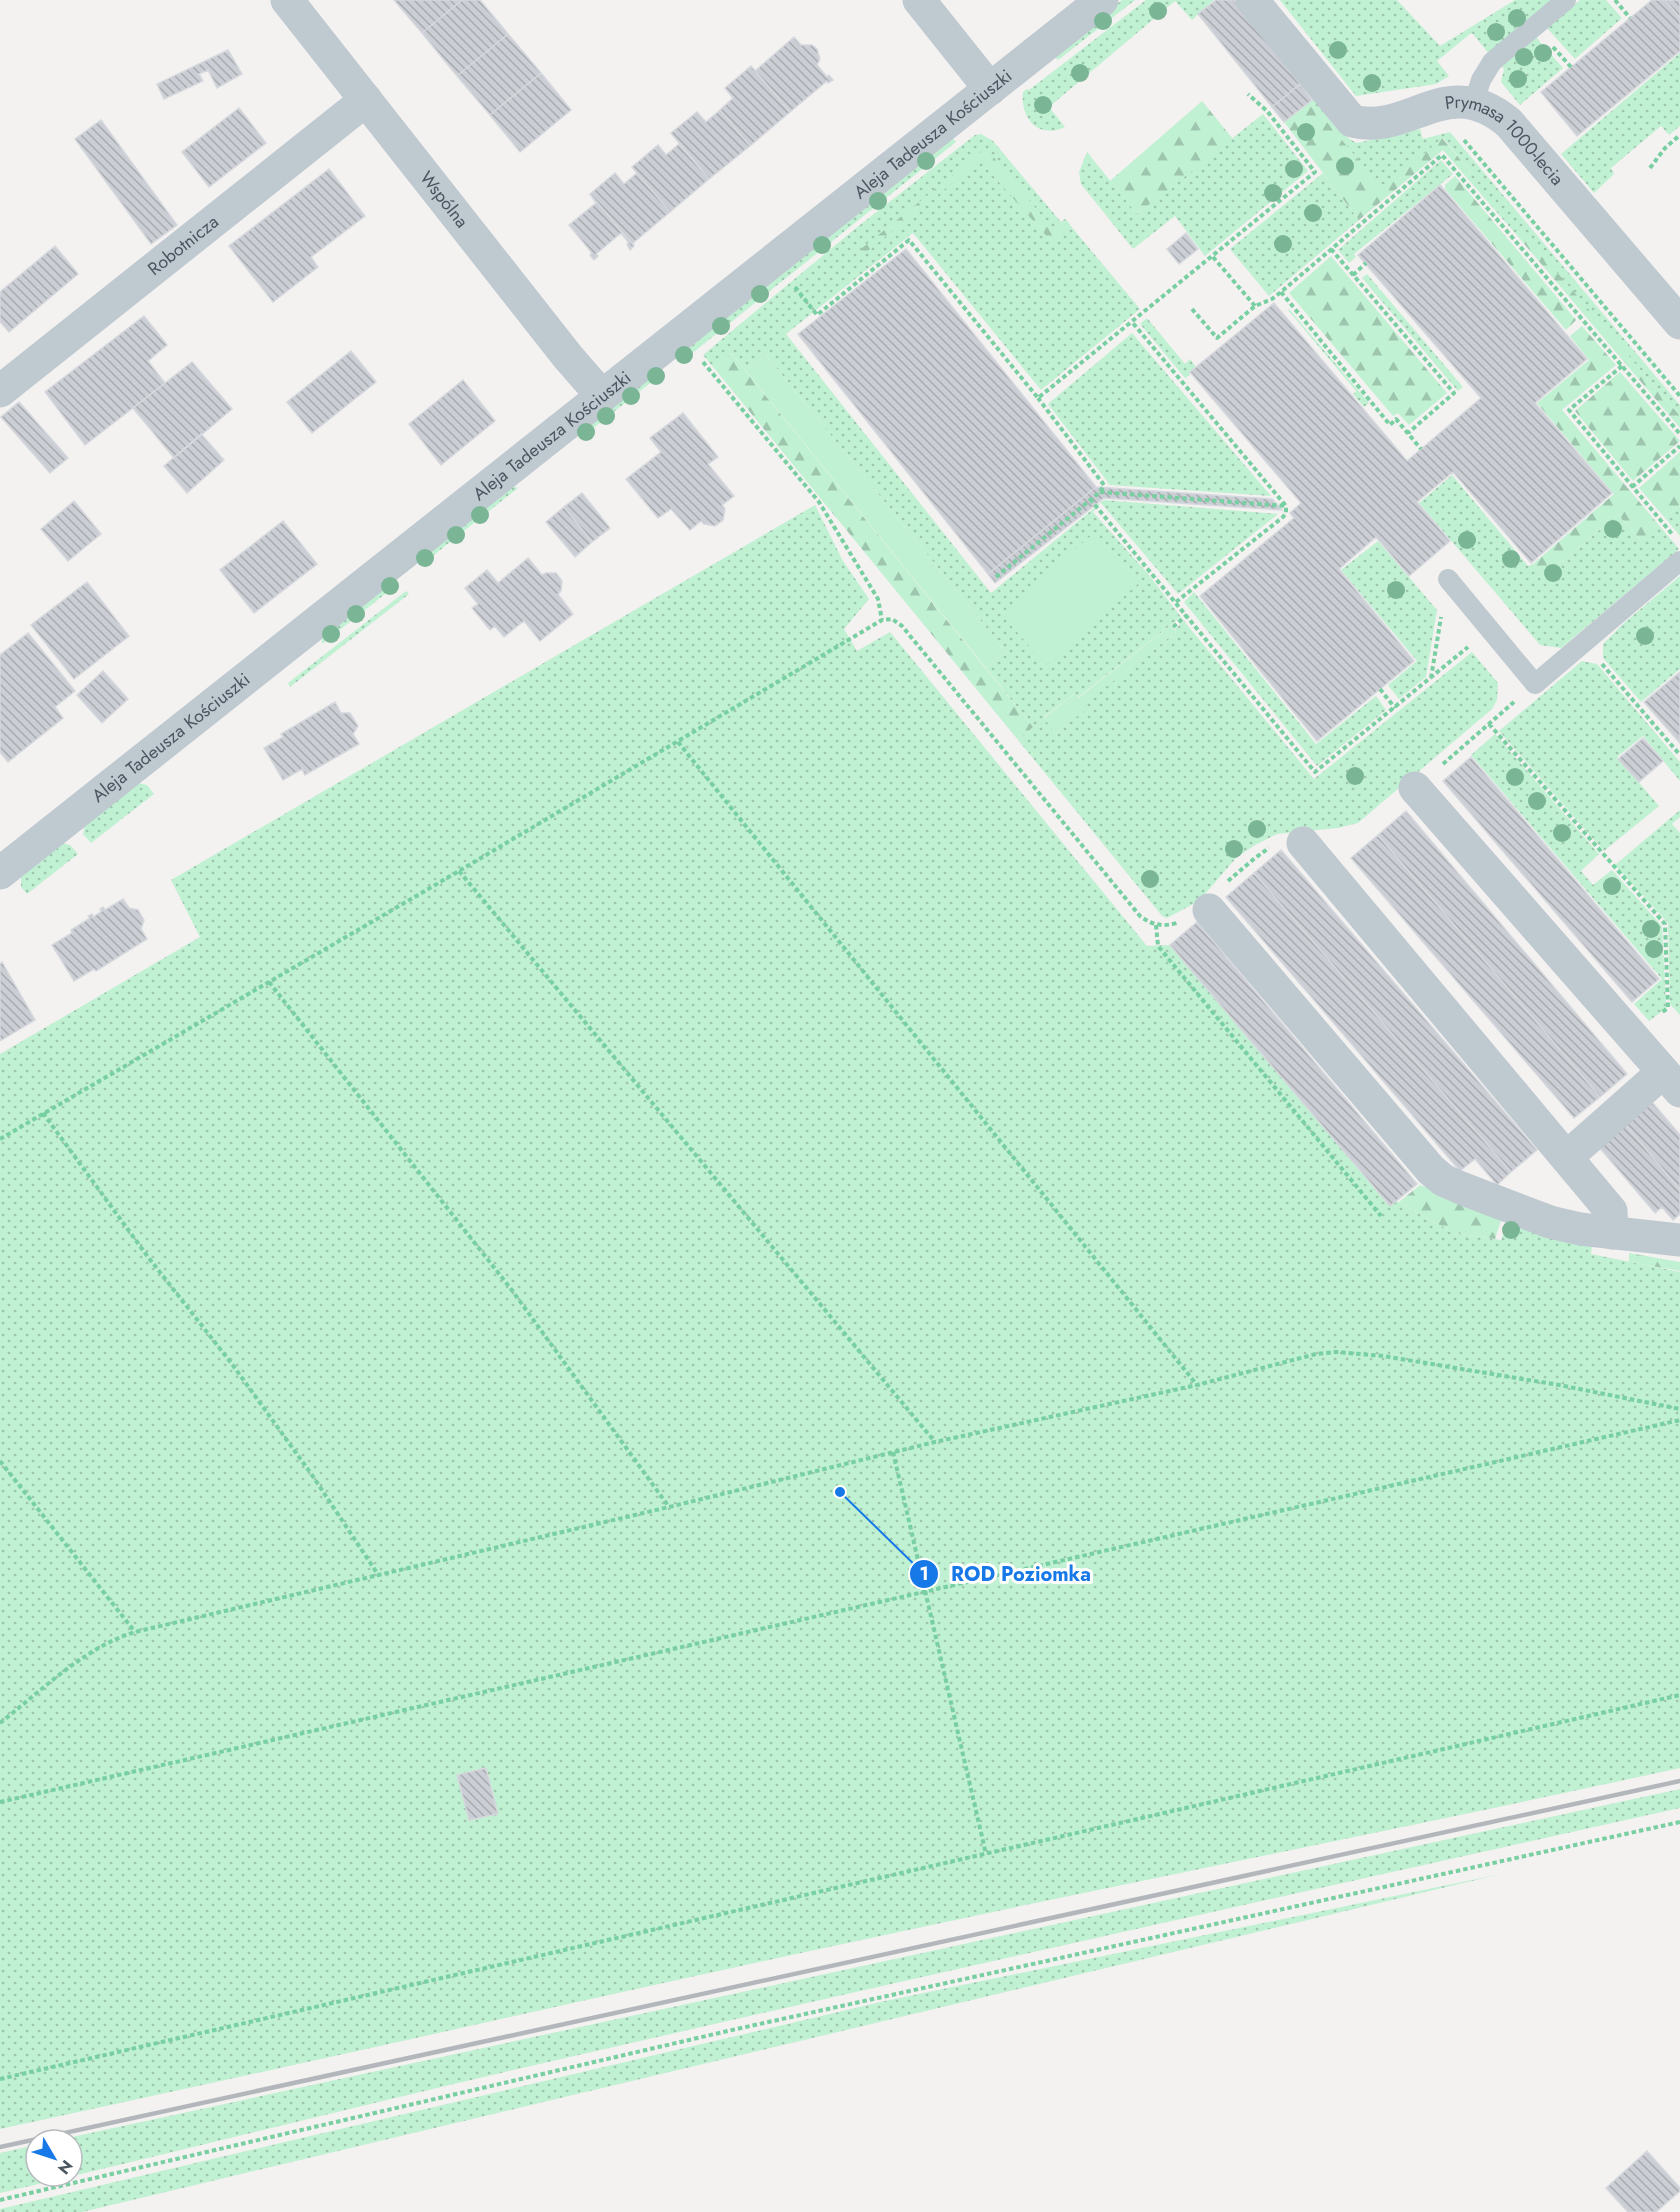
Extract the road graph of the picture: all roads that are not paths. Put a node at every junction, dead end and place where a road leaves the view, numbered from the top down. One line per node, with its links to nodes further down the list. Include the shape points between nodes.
1 (287, 0): 7 (street, Wspólna)
2 (918, 0): 6 (street)
3 (1102, 0): 6 (street, Aleja Tadeusza Kościuszki)
4 (1252, 0): 8 (street, Prymasa 1000-lecia, via 1352,121 1374,124 1441,104)
5 (1566, 0): 8 (lane, via 1492,62)
6 (990, 89): 11 (street, Aleja Tadeusza Kościuszki)
7 (366, 100): 10 (street, Robotnicza); 11 (street, Wspólna)
8 (1474, 102): 9 (street, Prymasa 1000-lecia, via 1493,109 1509,123)
9 (1680, 323)
10 (0, 391)
11 (602, 396): 16 (street, Aleja Tadeusza Kościuszki)
12 (1680, 561): 13 (lane, via 1535,684)
13 (1448, 579)
14 (1415, 788): 18 (street)
15 (1304, 843): 19 (street)
16 (0, 873)
17 (1207, 907): 20 (street, via 1443,1180 1551,1222)
18 (1672, 1081): 19 (street)
19 (1567, 1157): 20 (street, via 1611,1210)
20 (1612, 1233): 21 (street)
21 (1680, 1240)

